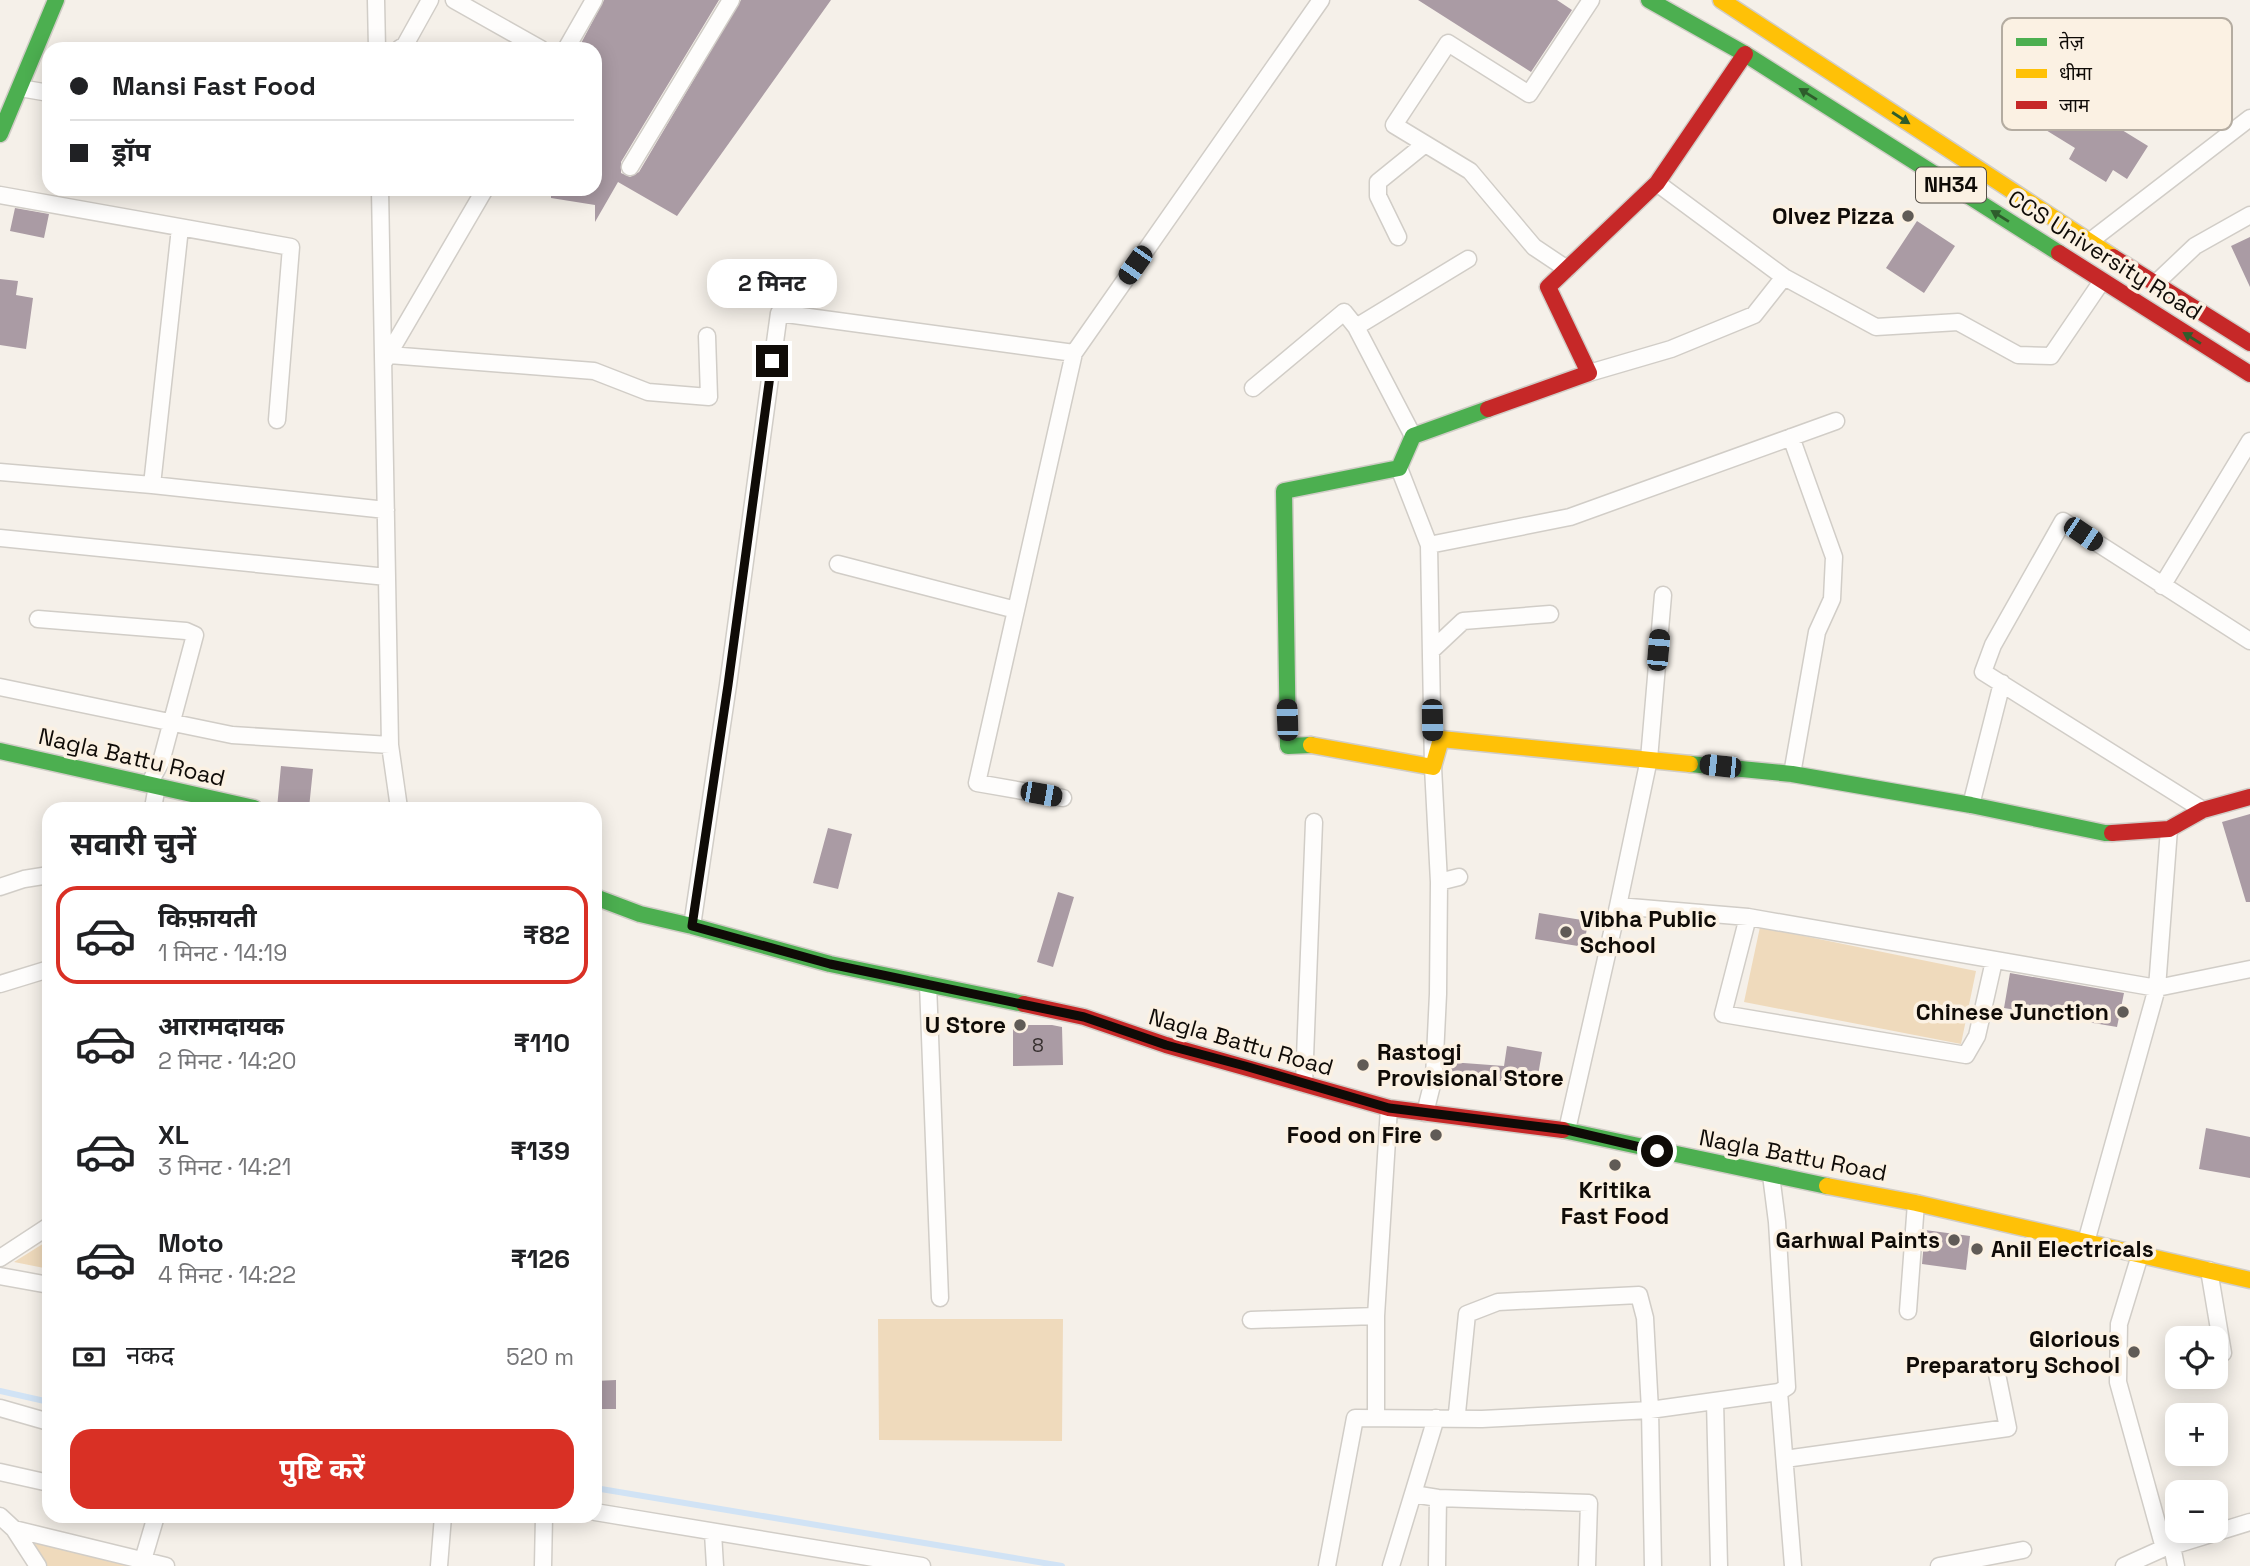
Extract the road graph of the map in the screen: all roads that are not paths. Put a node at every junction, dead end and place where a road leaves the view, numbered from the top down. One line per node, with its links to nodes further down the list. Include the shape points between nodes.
1 (56, 0): 16 (main road)
2 (376, 0): 11 (street)
3 (429, 0): 12 (street)
4 (454, 0): 13 (street)
5 (594, 0): 14 (street)
6 (731, 0): 21 (street)
7 (1321, 0): 38 (street)
8 (1591, 0): 20 (street, via 1529,94 1448,43 1394,125)
9 (1649, 0): 15 (main road, CCS University Road / NH34)
10 (1721, 0): 29 (main road, CCS University Road / NH34, one-way to 29)
11 (377, 42)
12 (407, 42)
13 (529, 42)
14 (570, 42)
15 (1745, 54): 22 (main road); 33 (main road, CCS University Road / NH34, one-way to 15)
16 (20, 88): 17 (street); 19 (main road)
17 (42, 92)
18 (2250, 118): 29 (street)
19 (0, 134)
20 (1425, 144): 28 (street, via 1378,182 1378,196); 31 (street, via 1470,172 1534,247)
21 (630, 167)
22 (1657, 183): 31 (main road); 32 (street)
23 (0, 195): 27 (street)
24 (380, 196): 39 (street)
25 (481, 196): 39 (street)
26 (2250, 215): 34 (street, via 2195,246)
27 (180, 228): 43 (street, via 291,247); 50 (street)
28 (1398, 237)
29 (2090, 242): 34 (main road, CCS University Road / NH34)
30 (1468, 259): 35 (street)
31 (1567, 269): 40 (main road, via 1548,287)
32 (1784, 277): 33 (street, via 1876,327 1958,322 2018,355 2051,356); 40 (street, via 1754,315 1671,349)
33 (2102, 281): 41 (main road, CCS University Road / NH34, one-way to 33)
34 (2155, 283): 37 (main road, CCS University Road / NH34)
35 (1356, 327): 42 (street, via 1344,312); 45 (street)
36 (707, 336): 39 (street, via 709,397 648,391 594,371)
37 (2250, 343)
38 (1074, 353): 58 (street); 88 (street, via 779,313)
39 (386, 360): 51 (street)
40 (1588, 373): 45 (main road)
41 (2250, 374)
42 (1253, 388)
43 (276, 420)
44 (1836, 421): 46 (street)
45 (1413, 436): 48 (main road)
46 (1791, 437): 53 (street, via 1570,517); 70 (street, via 1834,557 1832,599 1816,632)
47 (2250, 441): 56 (street)
48 (1399, 468): 53 (street); 69 (main road, via 1284,491 1288,746 1317,745)
49 (0, 472): 50 (street)
50 (152, 485): 51 (street)
51 (386, 510): 55 (street)
52 (0, 538): 55 (street)
53 (1429, 545): 62 (street)
54 (838, 564): 58 (street)
55 (387, 577): 66 (street)
56 (2162, 586): 61 (street); 63 (street, via 2063,521 2004,624 1983,672)
57 (1663, 595): 68 (street)
58 (1016, 610): 73 (street, via 977,783)
59 (1550, 614): 62 (street, via 1463,621)
60 (38, 619): 65 (street, via 195,635)
61 (2250, 641)
62 (1431, 651): 69 (street)
63 (2002, 683): 77 (street); 78 (street)
64 (0, 687): 65 (street)
65 (172, 723): 66 (street, via 232,734); 71 (street)
66 (390, 745): 76 (street)
67 (0, 751): 71 (main road, Nagla Battu Road)
68 (1649, 759): 69 (main road, via 1441,739); 70 (main road); 86 (street)
69 (1433, 767): 83 (street)
70 (1792, 774): 77 (main road)
71 (153, 785): 74 (street); 75 (main road, Nagla Battu Road)
72 (2250, 797): 78 (main road)
73 (1063, 798)
74 (153, 802)
75 (228, 802)
76 (398, 802)
77 (1971, 805): 80 (main road, via 2105,833)
78 (2203, 810): 80 (main road)
79 (1314, 822): 95 (street)
80 (2169, 829): 94 (street)
81 (42, 876): 84 (street)
82 (1459, 877): 83 (street)
83 (1439, 883): 97 (street, via 1434,1077)
84 (0, 887)
85 (602, 900): 88 (main road, Nagla Battu Road)
86 (1618, 906): 87 (street); 98 (street)
87 (1748, 916): 89 (street); 89 (street, via 1723,1014 1966,1055 1977,1037)
88 (692, 926): 92 (main road, Nagla Battu Road, via 830,964)
89 (1994, 961): 94 (street)
90 (2250, 969): 94 (street)
91 (42, 971): 93 (street)
92 (929, 984): 95 (main road, Nagla Battu Road, via 1084,1017); 109 (street)
93 (0, 985)
94 (2157, 988): 102 (street)
95 (1304, 1084): 96 (main road, Nagla Battu Road)
96 (1389, 1108): 97 (main road, Nagla Battu Road); 111 (street)
97 (1425, 1113): 98 (main road, Nagla Battu Road)
98 (1567, 1130): 99 (main road, Nagla Battu Road)
99 (1771, 1175): 100 (main road, Nagla Battu Road); 115 (street, via 1787,1387)
100 (1916, 1203): 102 (main road, Nagla Battu Road); 110 (street)
101 (42, 1231): 104 (street)
102 (2086, 1242): 103 (main road, Nagla Battu Road)
103 (2140, 1255): 105 (main road, Nagla Battu Road); 136 (street, via 2119,1324 2118,1382)
104 (0, 1258)
105 (2209, 1270): 107 (main road, Nagla Battu Road); 113 (street)
106 (0, 1276): 108 (street)
107 (2250, 1280)
108 (42, 1285)
109 (940, 1298)
110 (1908, 1311)
111 (1376, 1316): 112 (street); 120 (street)
112 (1251, 1320)
113 (2218, 1326)
114 (1996, 1369): 123 (street, via 2008,1428)
115 (1779, 1392): 116 (street); 123 (street)
116 (1715, 1401): 118 (street); 151 (street)
117 (0, 1408): 122 (street)
118 (1650, 1410): 121 (street); 121 (street, via 1639,1295 1510,1301 1467,1314); 150 (street)
119 (1436, 1418): 120 (street); 121 (street); 126 (street)
120 (1376, 1419): 146 (street, via 1355,1418)
121 (1458, 1419)
122 (42, 1420)
123 (1785, 1460): 152 (street)
124 (0, 1472): 125 (street)
125 (42, 1481)
126 (1413, 1494): 127 (street); 147 (street)
127 (1438, 1498): 148 (street); 149 (street, via 1589,1503)
128 (602, 1513): 135 (street)
129 (0, 1516): 134 (street)
130 (2250, 1522): 136 (street)
131 (154, 1523): 139 (street)
132 (442, 1523): 142 (street)
133 (544, 1523): 143 (street)
134 (13, 1529): 139 (street); 140 (street)
135 (713, 1533): 138 (street); 144 (street)
136 (2168, 1547): 154 (street); 155 (street)
137 (2023, 1550): 153 (street)
138 (837, 1559): 145 (street)
139 (143, 1560): 141 (street)
140 (38, 1566)
141 (166, 1566)
142 (439, 1566)
143 (542, 1566)
144 (715, 1566)
145 (922, 1566)
146 (1327, 1566)
147 (1391, 1566)
148 (1437, 1566)
149 (1587, 1566)
150 (1653, 1566)
151 (1719, 1566)
152 (1793, 1566)
153 (1939, 1566)
154 (2124, 1566)
155 (2176, 1566)

